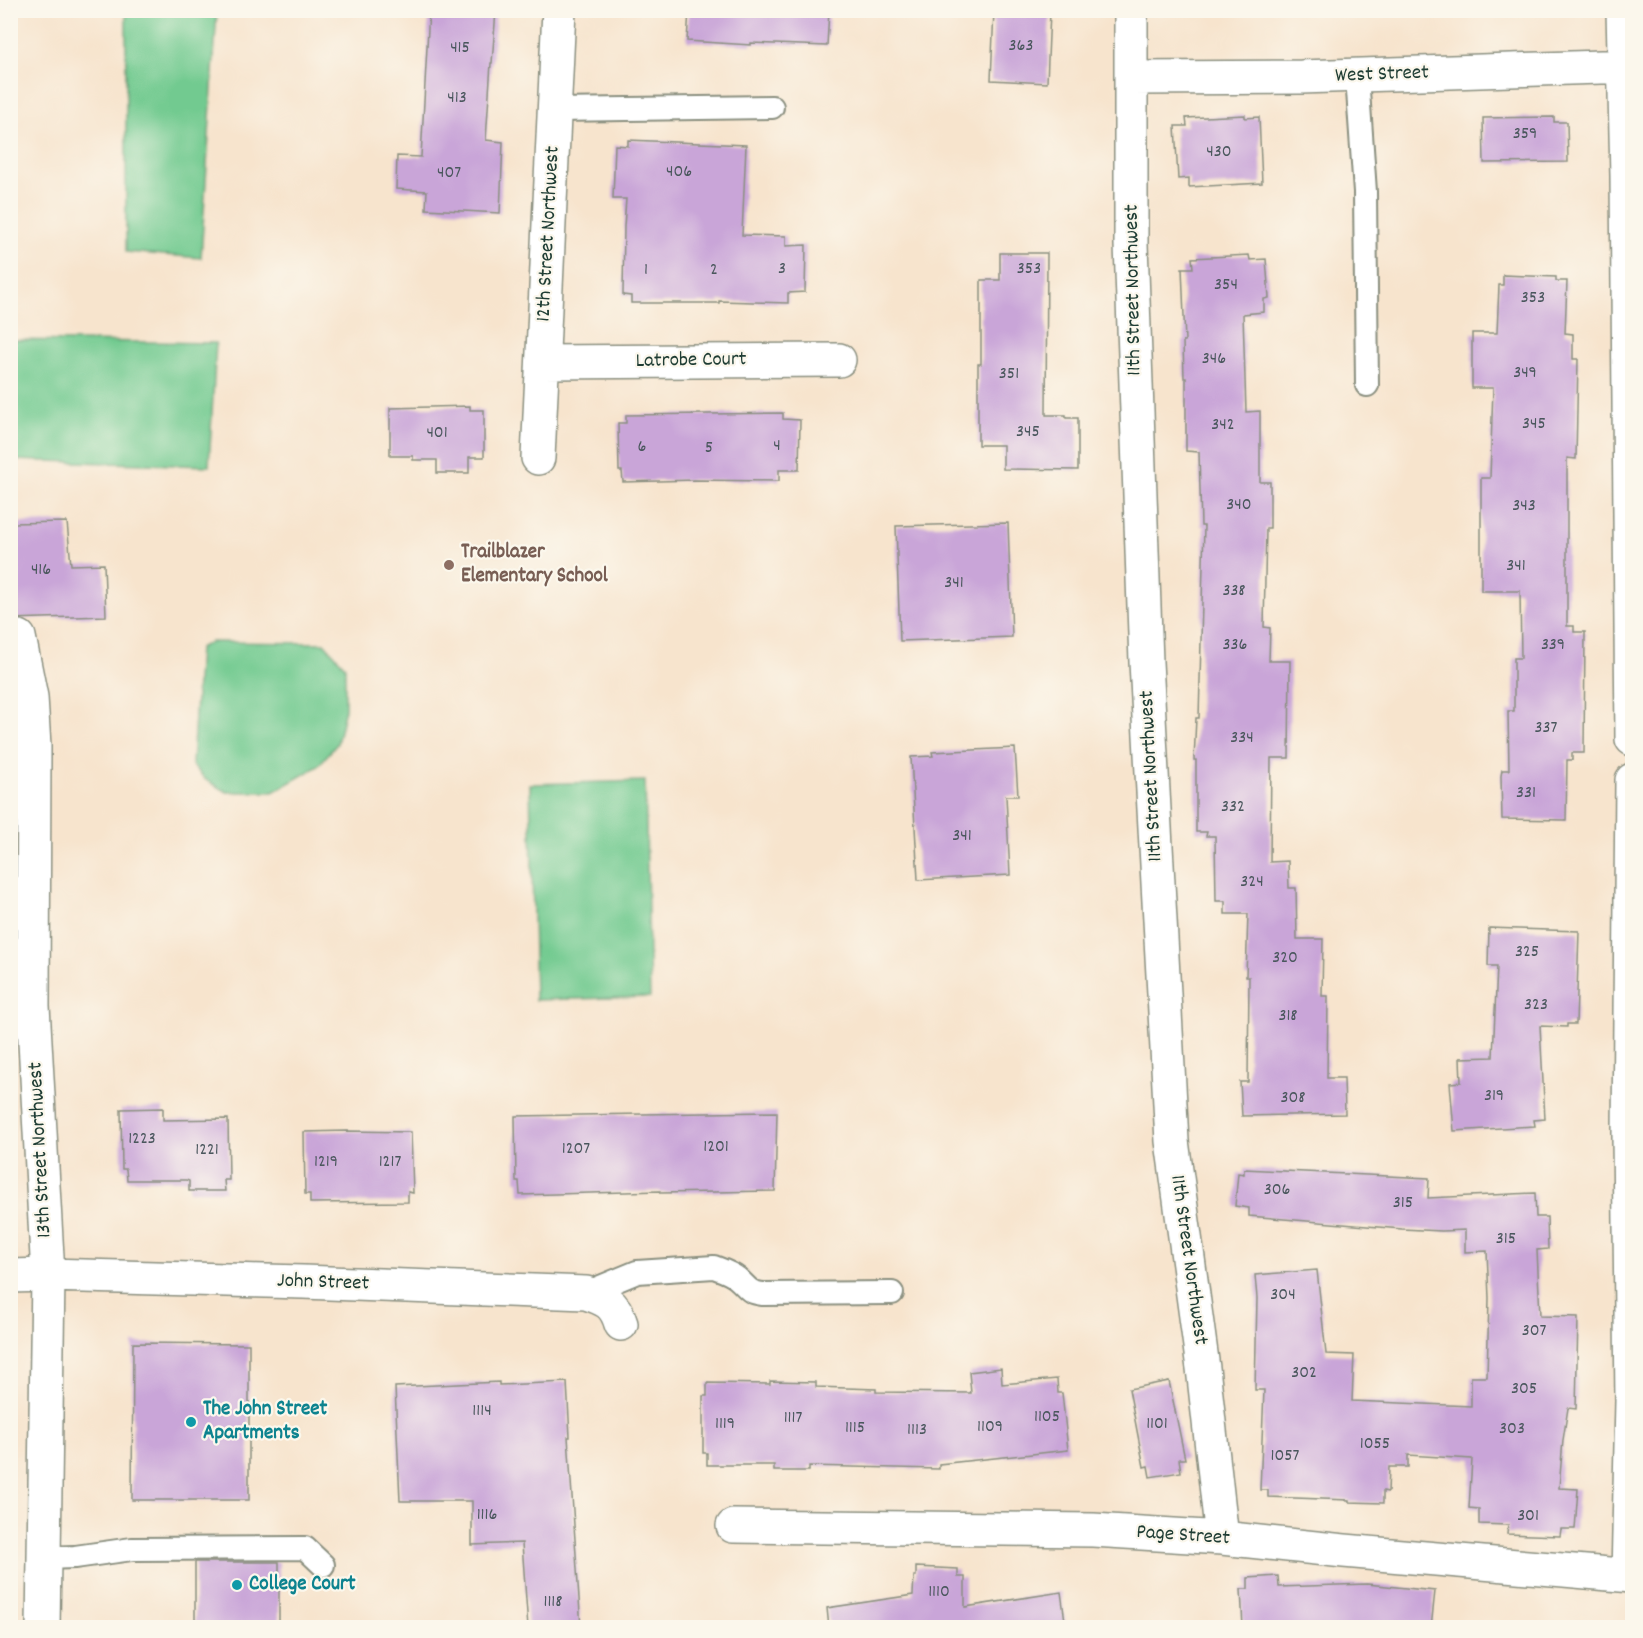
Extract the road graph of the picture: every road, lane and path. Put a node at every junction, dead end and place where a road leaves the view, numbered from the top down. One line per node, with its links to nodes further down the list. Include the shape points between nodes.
1 (559, 10): 8 (street, 12th Street Northwest)
2 (1131, 10): 6 (street, 11th Street Northwest)
3 (1623, 10): 4 (street)
4 (1628, 66): 5 (street, West Street); 14 (street)
5 (1357, 76): 6 (street, West Street); 11 (lane, via 1365,192)
6 (1131, 78): 23 (street, 11th Street Northwest, via 1131,244 1146,662 1172,1129)
7 (772, 107): 8 (lane)
8 (555, 110): 10 (street, 12th Street Northwest)
9 (839, 360): 10 (street, Latrobe Court)
10 (543, 362): 12 (street, 12th Street Northwest)
11 (1367, 385)
12 (538, 458)
13 (14, 641): 16 (street, 13th Street Northwest, via 31,697 34,746)
14 (1632, 739)
15 (1632, 780): 26 (street)
16 (22, 1006): 17 (street, 13th Street Northwest)
17 (48, 1275): 18 (street, John Street); 19 (street, John Street); 24 (street, 13th Street Northwest)
18 (10, 1276)
19 (586, 1293): 20 (lane, via 637,1272 714,1266 737,1278 750,1292); 21 (street, John Street, via 605,1299)
20 (892, 1293)
21 (621, 1324)
22 (733, 1526): 23 (street, Page Street, via 1093,1530)
23 (1222, 1538): 26 (street, Page Street)
24 (44, 1557): 25 (lane, via 132,1549 305,1548); 27 (street, 13th Street Northwest)
25 (323, 1565)
26 (1630, 1576)
27 (44, 1628)

